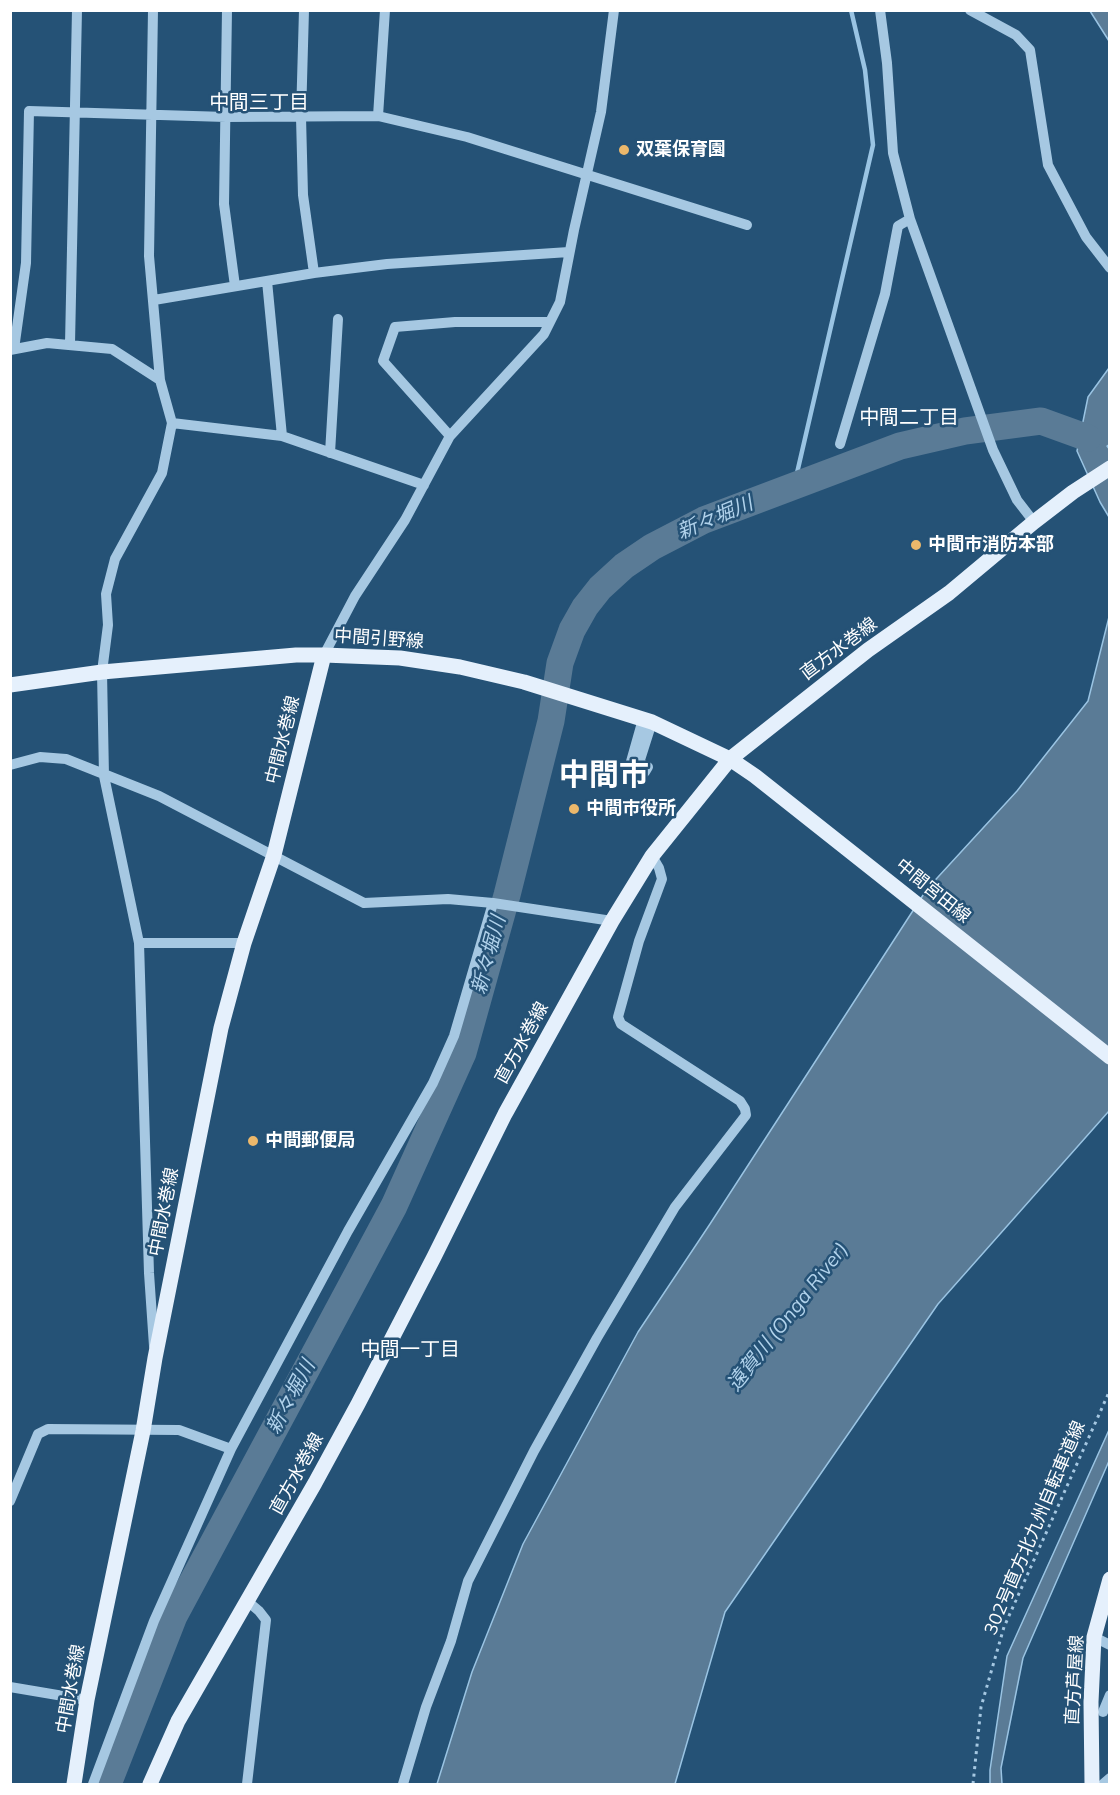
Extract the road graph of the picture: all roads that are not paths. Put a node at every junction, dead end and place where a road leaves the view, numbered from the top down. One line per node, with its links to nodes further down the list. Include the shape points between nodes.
1 (77, 10): 9 (street)
2 (153, 10): 10 (street)
3 (227, 10): 12 (street)
4 (304, 10): 13 (street)
5 (385, 10): 11 (street)
6 (614, 10): 14 (street, via 601,112)
7 (880, 10): 15 (street, via 893,153)
8 (970, 10): 18 (street, via 1016,35 1030,50 1048,165 1086,237)
9 (75, 112): 10 (street); 25 (street); 26 (street, via 29,111 26,263)
10 (150, 114): 12 (street); 22 (street, via 149,256)
11 (378, 116): 13 (street); 14 (street, via 467,137)
12 (226, 117): 13 (street); 21 (street, via 224,204)
13 (301, 117): 19 (street, via 303,195)
14 (585, 175): 16 (street); 17 (street)
15 (910, 219): 31 (street, via 898,226 885,294); 35 (street, via 993,450 1017,500)
16 (747, 225)
17 (569, 252): 19 (street); 24 (street, via 560,302)
18 (1110, 268)
19 (314, 273): 20 (street)
20 (267, 281): 21 (street); 29 (street)
21 (235, 286): 22 (street)
22 (154, 300): 27 (street)
23 (339, 319): 32 (street)
24 (548, 322): 30 (street, via 544,334); 30 (street, via 455,322 395,327 383,361)
25 (69, 344): 26 (street, via 47,343); 27 (street, via 112,349)
26 (12, 350)
27 (160, 380): 28 (street)
28 (172, 423): 29 (street); 37 (street, via 162,473 115,559 106,594 108,626)
29 (282, 436): 32 (street)
30 (450, 436): 34 (street)
31 (840, 444)
32 (330, 453): 34 (street)
33 (1110, 468): 35 (main road, 直方水巻線)
34 (424, 485): 36 (street, via 355,596)
35 (1034, 522): 39 (main road, 直方水巻線, via 950,593 868,650)
36 (324, 655): 37 (main road, 中間引野線); 39 (main road, 中間引野線, via 410,660 524,682 647,720); 42 (main road, 中間水巻線)
37 (102, 672): 38 (main road, 中間引野線); 41 (street)
38 (10, 685)
39 (730, 759): 43 (main road, 直方水巻線); 48 (main road, 中間宮田線)
40 (10, 765): 41 (street, via 40,757 66,759)
41 (104, 776): 42 (street, via 159,796); 46 (street)
42 (273, 855): 44 (street, via 364,903 448,899); 47 (main road, 中間水巻線)
43 (652, 856): 45 (main road, 直方水巻線); 66 (street, via 662,879 639,941 618,1017 621,1024 740,1101 746,1115 675,1207 534,1451 468,1581)
44 (493, 903): 45 (street); 51 (street, via 454,1036 433,1083)
45 (612, 921): 54 (main road, 直方水巻線, via 506,1114 315,1483)
46 (139, 943): 47 (street); 49 (street)
47 (244, 944): 49 (main road, 中間水巻線, via 220,1028)
48 (1110, 1057)
49 (154, 1358): 50 (main road, 中間水巻線)
50 (143, 1431): 51 (street, via 179,1430); 52 (street, via 48,1429 38,1434); 59 (main road, 中間水巻線)
51 (231, 1449): 63 (street, via 154,1621)
52 (10, 1500)
53 (1110, 1579): 55 (main road, 直方芦屋線)
54 (246, 1600): 64 (main road, 直方水巻線, via 178,1721); 65 (street, via 266,1620)
55 (1094, 1637): 56 (street); 67 (main road, 直方芦屋線)
56 (1110, 1645)
57 (10, 1687): 59 (street)
58 (1110, 1695): 60 (street)
59 (87, 1700): 62 (main road, 中間水巻線)
60 (1103, 1713)
61 (1110, 1778): 68 (street)
62 (74, 1785)
63 (93, 1785)
64 (150, 1785)
65 (247, 1785)
66 (403, 1785)
67 (1092, 1785)
68 (1103, 1785)

